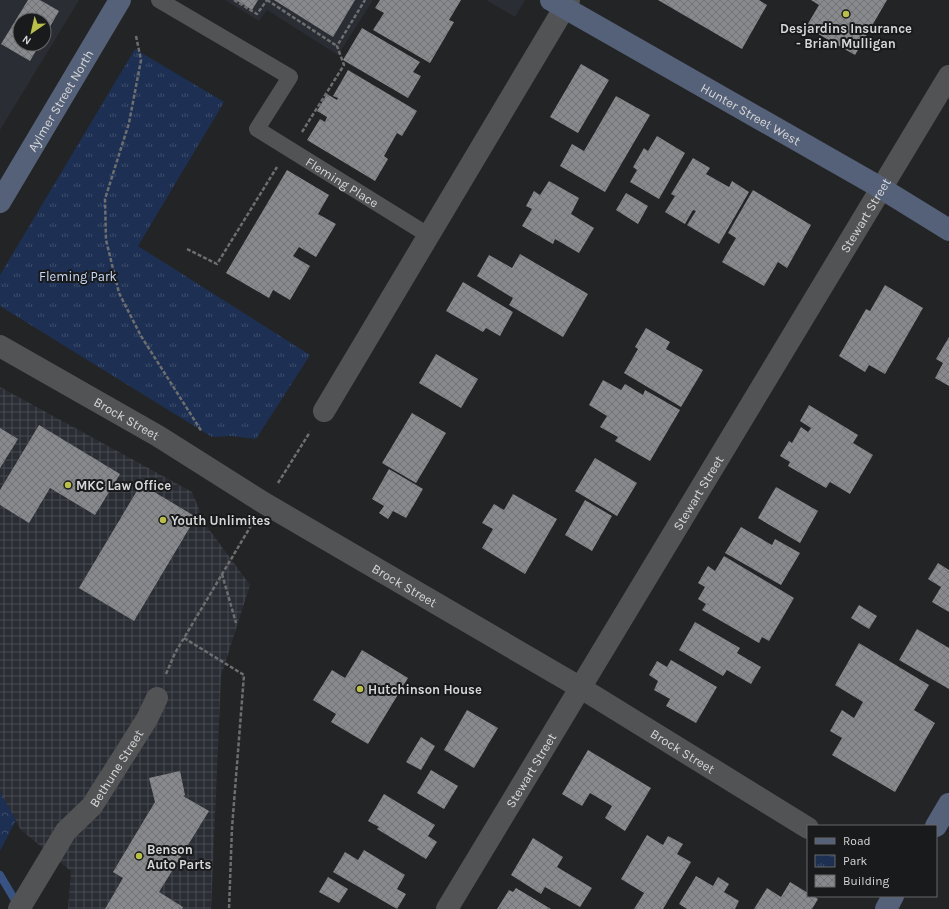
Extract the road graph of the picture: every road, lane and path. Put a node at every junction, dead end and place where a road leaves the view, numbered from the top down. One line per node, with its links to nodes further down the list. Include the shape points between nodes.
1 (120, 0): 10 (main road, Aylmer Street North)
2 (159, 0): 12 (lane, Fleming Place, via 290,77 257,129)
3 (234, 0): 4 (path, via 257,14)
4 (267, 0): 7 (path)
5 (561, 3): 9 (main road, Hunter Street West); 12 (street)
6 (136, 36): 15 (path, via 141,60 129,123 105,199 106,240 119,293 141,336)
7 (337, 46)
8 (949, 76): 9 (street, Stewart Street)
9 (881, 188): 11 (main road, Hunter Street West); 21 (street, Stewart Street)
10 (0, 202)
11 (949, 230)
12 (428, 235): 14 (street)
13 (0, 346): 16 (street, Brock Street, via 158,436)
14 (324, 411): 16 (path)
15 (204, 436)
16 (264, 503): 17 (path); 21 (street, Brock Street)
17 (222, 574): 18 (path); 19 (path)
18 (236, 623)
19 (184, 638): 20 (path); 28 (path, via 244,676 232,828)
20 (175, 653)
21 (581, 688): 25 (street, Brock Street); 29 (street, Stewart Street)
22 (157, 698): 27 (street, Bethune Street, via 147,719 92,806 66,831)
23 (949, 804): 24 (main road)
24 (937, 825)
25 (807, 827)
26 (892, 897): 30 (main road)
27 (19, 909)
28 (229, 909)
29 (447, 909)
30 (886, 909)

